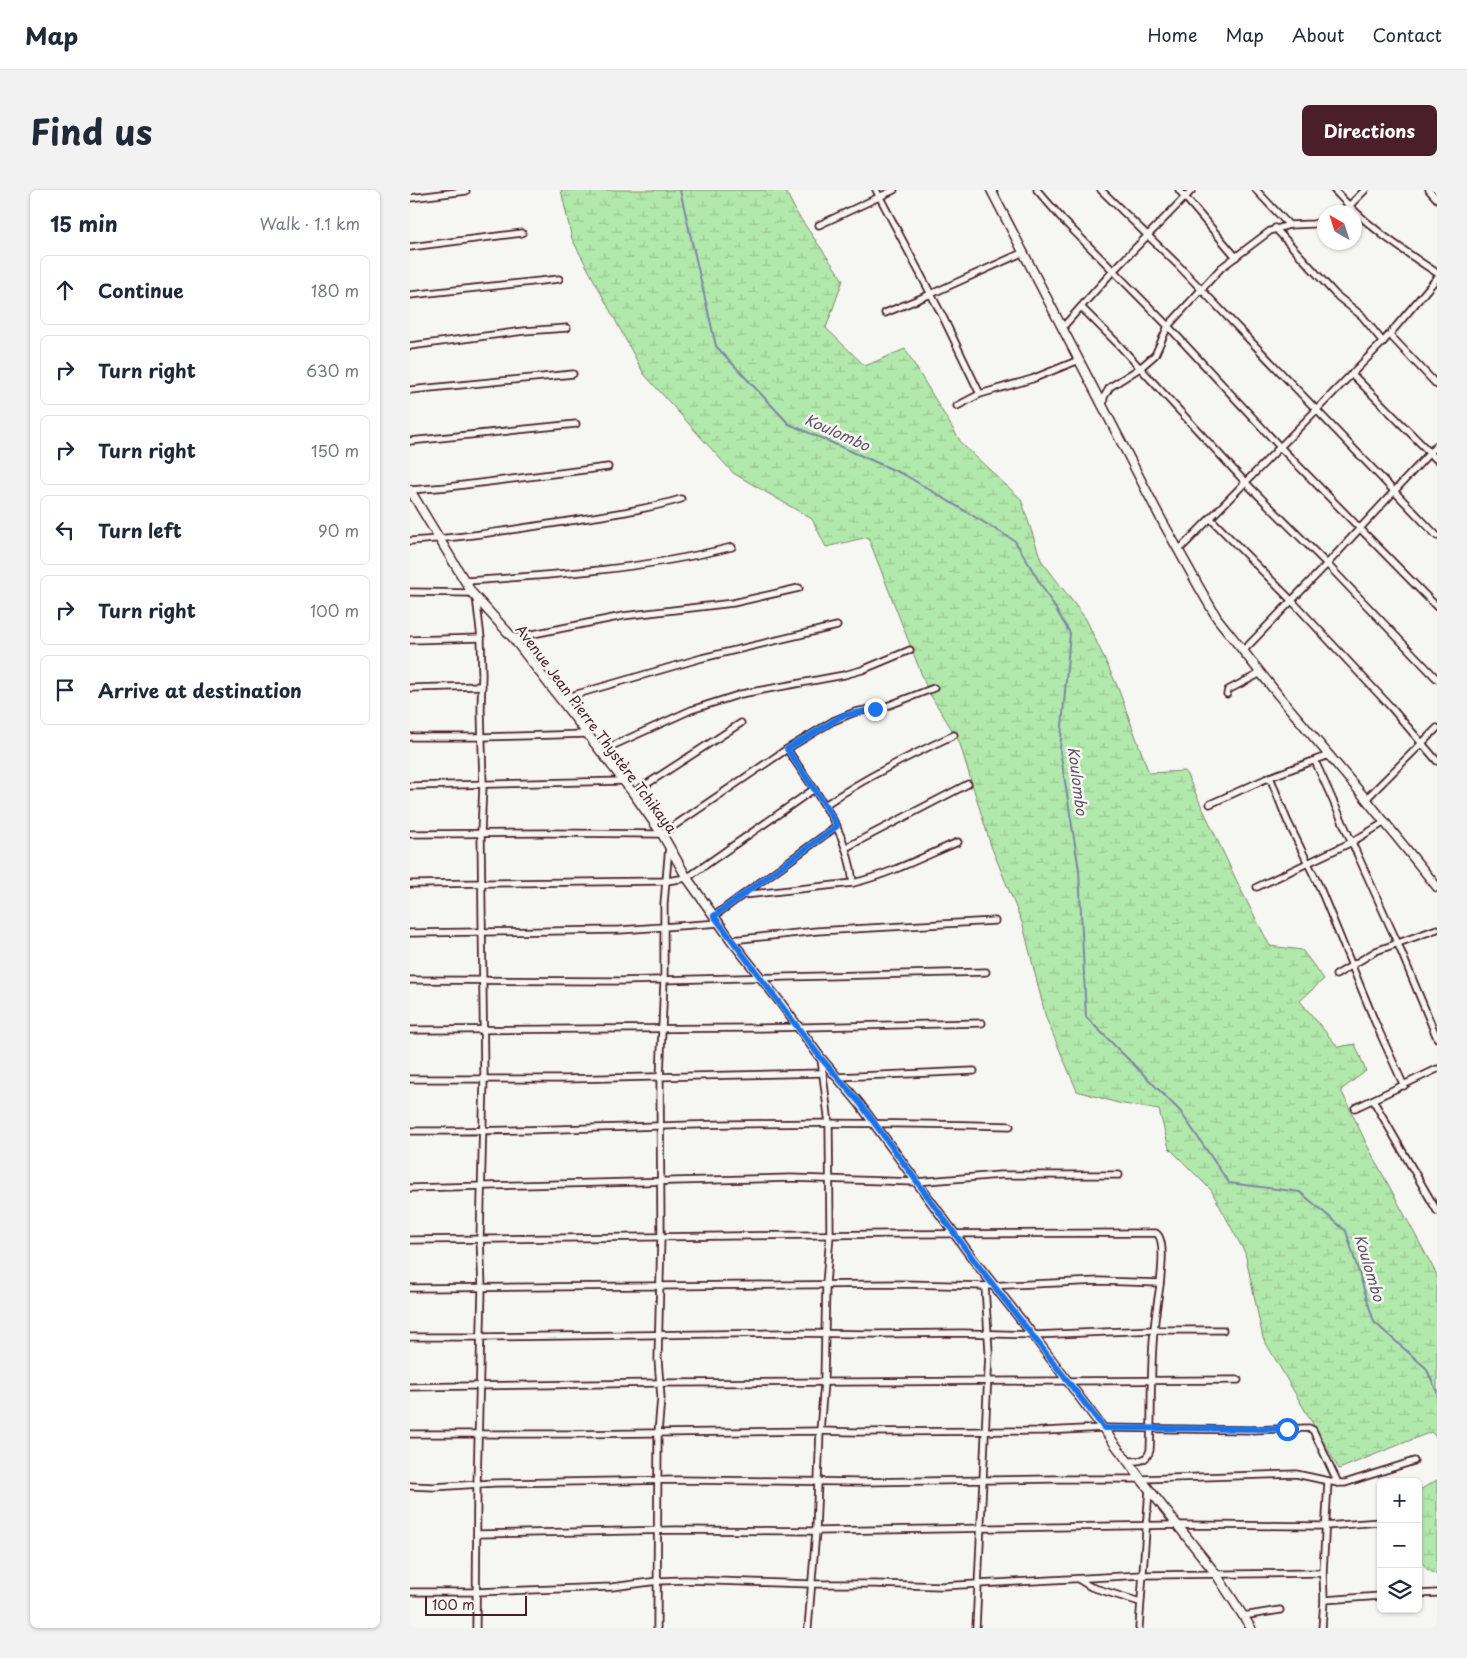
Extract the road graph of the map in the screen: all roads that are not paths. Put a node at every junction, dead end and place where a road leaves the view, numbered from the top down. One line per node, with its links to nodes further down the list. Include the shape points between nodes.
1 (876, 190): 13 (street)
2 (894, 190): 13 (street)
3 (991, 190): 27 (street)
4 (1037, 190): 29 (street)
5 (1101, 190): 25 (street)
6 (1179, 190): 14 (street)
7 (1192, 190): 14 (street)
8 (1256, 190): 22 (street)
9 (1334, 190): 17 (street)
10 (1365, 190): 18 (street)
11 (1429, 190): 16 (street)
12 (466, 191): 15 (street)
13 (879, 196): 21 (street); 34 (street)
14 (1186, 197): 25 (street); 28 (street)
15 (410, 198)
16 (1437, 199)
17 (1348, 205)
18 (1350, 205)
19 (1362, 217): 30 (street)
20 (1317, 223): 22 (street)
21 (818, 224)
22 (1289, 225): 23 (street)
23 (1275, 228): 28 (street); 42 (street, via 1336,295 1362,316)
24 (522, 233): 26 (street)
25 (1148, 236): 29 (street); 33 (street)
26 (410, 247)
27 (1024, 252): 34 (street); 40 (street)
28 (1236, 257): 33 (street)
29 (1113, 271): 36 (street); 38 (street)
30 (1437, 274)
31 (1437, 278): 41 (street)
32 (559, 279): 35 (street)
33 (1201, 290): 38 (street); 53 (street)
34 (931, 294): 37 (street); 50 (street)
35 (410, 296)
36 (1081, 307): 40 (street); 45 (street)
37 (886, 313)
38 (1168, 326): 45 (street, via 1155,355); 57 (street)
39 (566, 328): 43 (street)
40 (1062, 328): 44 (street)
41 (1390, 335): 42 (street); 48 (street)
42 (1383, 342): 47 (street)
43 (410, 346)
44 (1078, 360): 50 (street); 52 (street)
45 (1140, 368): 52 (street, via 1110,387 1104,397); 61 (street)
46 (573, 374): 49 (street)
47 (1352, 374): 53 (street); 58 (street)
48 (1437, 385)
49 (410, 390)
50 (980, 394): 51 (street)
51 (957, 406)
52 (1103, 408): 71 (street)
53 (1316, 410): 57 (street); 63 (street)
54 (576, 424): 55 (street)
55 (410, 440)
56 (1437, 445): 58 (street)
57 (1280, 447): 61 (street); 66 (street)
58 (1430, 453): 59 (street); 63 (street)
59 (1437, 460)
60 (608, 467): 62 (street)
61 (1246, 483): 65 (street); 72 (street)
62 (410, 490): 68 (street, Avenue Jean Pierre Thystère Tchikaya)
63 (1393, 491): 66 (street); 67 (street)
64 (681, 499): 68 (street, via 643,509)
65 (1211, 520): 71 (street); 77 (street)
66 (1360, 528): 72 (street); 78 (street)
67 (1437, 536)
68 (440, 538): 69 (street); 73 (street, Avenue Jean Pierre Thystère Tchikaya)
69 (410, 541)
70 (732, 547): 73 (street, via 696,556 609,569)
71 (1179, 550): 84 (street, via 1218,618)
72 (1327, 564): 77 (street); 86 (street)
73 (465, 581): 76 (street, Avenue Jean Pierre Thystère Tchikaya)
74 (798, 588): 81 (street, via 733,603 623,616)
75 (410, 592): 76 (street)
76 (474, 595): 80 (street); 81 (street, Avenue Jean Pierre Thystère Tchikaya)
77 (1292, 602): 84 (street); 98 (street)
78 (1437, 607)
79 (837, 626): 91 (street, via 702,658)
80 (481, 638): 82 (street); 87 (street)
81 (513, 638): 91 (street, Avenue Jean Pierre Thystère Tchikaya)
82 (410, 640)
83 (910, 650): 100 (street, via 844,675 740,694 691,710)
84 (1243, 651): 85 (street)
85 (1260, 673): 90 (street, via 1228,690); 101 (street)
86 (1437, 679)
87 (482, 686): 88 (street); 97 (street)
88 (410, 688)
89 (934, 688): 99 (street, via 886,706 842,716)
90 (1227, 694)
91 (560, 699): 94 (street, Avenue Jean Pierre Thystère Tchikaya)
92 (741, 723): 110 (street)
93 (1437, 728): 98 (street)
94 (587, 734): 97 (street); 100 (street, Avenue Jean Pierre Thystère Tchikaya)
95 (954, 734): 113 (street, via 865,779)
96 (410, 737): 97 (street)
97 (482, 737): 107 (street)
98 (1422, 744): 103 (street); 111 (street)
99 (787, 749): 109 (street); 118 (street)
100 (601, 751): 105 (street, Avenue Jean Pierre Thystère Tchikaya)
101 (1329, 755): 102 (street); 111 (street)
102 (1315, 761): 104 (street); 120 (street)
103 (1437, 761)
104 (1270, 777): 112 (street); 123 (street)
105 (624, 781): 107 (street); 110 (street, Avenue Jean Pierre Thystère Tchikaya)
106 (968, 784): 122 (street)
107 (483, 785): 108 (street); 116 (street)
108 (410, 786)
109 (814, 789): 113 (street); 124 (street)
110 (633, 793): 118 (street, Avenue Jean Pierre Thystère Tchikaya)
111 (1366, 799): 114 (street)
112 (1210, 804)
113 (825, 805): 115 (street)
114 (1385, 822): 120 (street); 130 (street)
115 (837, 826): 122 (street); 131 (street)
116 (481, 833): 117 (street); 118 (street); 126 (street)
117 (410, 834)
118 (662, 834): 121 (street, Avenue Jean Pierre Thystère Tchikaya)
119 (958, 842): 127 (street, via 891,872)
120 (1352, 842): 123 (street); 140 (street)
121 (669, 846): 124 (street, Avenue Jean Pierre Thystère Tchikaya); 125 (street)
122 (846, 847): 127 (street)
123 (1308, 864): 129 (street); 141 (street)
124 (687, 878): 125 (street); 132 (street, Avenue Jean Pierre Thystère Tchikaya)
125 (666, 881): 126 (street); 135 (street)
126 (482, 883): 128 (street); 137 (street)
127 (853, 883): 131 (street)
128 (410, 884)
129 (1257, 887)
130 (1437, 887)
131 (744, 895): 132 (street)
132 (714, 916): 134 (street, Avenue Jean Pierre Thystère Tchikaya)
133 (995, 921): 139 (street, via 817,931)
134 (720, 923): 135 (street); 139 (street, Avenue Jean Pierre Thystère Tchikaya)
135 (663, 927): 137 (street); 146 (street)
136 (1437, 929): 140 (street)
137 (483, 932): 138 (street); 147 (street)
138 (410, 933)
139 (731, 940): 144 (street, Avenue Jean Pierre Thystère Tchikaya)
140 (1398, 944): 141 (street, via 1376,951); 153 (street)
141 (1352, 966): 143 (street); 162 (street)
142 (986, 972): 144 (street)
143 (1336, 975)
144 (760, 978): 146 (street); 149 (street, Avenue Jean Pierre Thystère Tchikaya)
145 (410, 980): 147 (street)
146 (664, 980): 147 (street); 150 (street)
147 (483, 981): 151 (street)
148 (982, 1023): 149 (street)
149 (798, 1026): 150 (street); 154 (street, Avenue Jean Pierre Thystère Tchikaya)
150 (662, 1028): 151 (street); 160 (street)
151 (483, 1029): 152 (street); 159 (street)
152 (410, 1030)
153 (1437, 1038)
154 (820, 1057): 156 (street); 158 (street, Avenue Jean Pierre Thystère Tchikaya)
155 (1437, 1069): 162 (street)
156 (823, 1072): 160 (street); 166 (street)
157 (974, 1072): 158 (street)
158 (837, 1077): 165 (street, Avenue Jean Pierre Thystère Tchikaya)
159 (484, 1078): 160 (street); 161 (street); 170 (street)
160 (660, 1078): 168 (street)
161 (410, 1079)
162 (1404, 1086): 163 (street)
163 (1374, 1100): 164 (street); 177 (street)
164 (1355, 1108)
165 (875, 1123): 166 (street); 167 (street); 174 (street, Avenue Jean Pierre Thystère Tchikaya)
166 (828, 1124): 168 (street); 172 (street)
167 (1010, 1126)
168 (660, 1127): 170 (street); 173 (street)
169 (410, 1131): 170 (street)
170 (484, 1131): 175 (street)
171 (1119, 1175): 174 (street, via 1000,1175)
172 (829, 1180): 173 (street); 174 (street); 179 (street)
173 (660, 1182): 175 (street); 180 (street)
174 (916, 1182): 178 (street, Avenue Jean Pierre Thystère Tchikaya)
175 (481, 1185): 176 (street); 181 (street)
176 (410, 1188)
177 (1437, 1211)
178 (954, 1233): 179 (street); 183 (street, via 1156,1233 1161,1244); 185 (street, Avenue Jean Pierre Thystère Tchikaya)
179 (830, 1235): 180 (street); 184 (street)
180 (661, 1236): 181 (street); 186 (street)
181 (480, 1239): 182 (street); 188 (street)
182 (410, 1240)
183 (1160, 1283): 185 (street, via 1099,1281); 190 (street)
184 (826, 1284): 186 (street); 187 (street); 192 (street)
185 (993, 1285): 187 (street); 195 (street, Avenue Jean Pierre Thystère Tchikaya)
186 (658, 1286): 188 (street); 194 (street)
187 (984, 1286): 193 (street)
188 (482, 1287): 189 (street); 197 (street)
189 (410, 1288)
190 (1154, 1330): 191 (street); 195 (street); 200 (street)
191 (1223, 1330)
192 (826, 1333): 193 (street); 194 (street); 203 (street)
193 (988, 1333): 195 (street); 201 (street)
194 (658, 1334): 197 (street); 202 (street)
195 (1033, 1335): 198 (street, Avenue Jean Pierre Thystère Tchikaya)
196 (410, 1337): 197 (street)
197 (480, 1338): 204 (street)
198 (1067, 1380): 200 (street); 201 (street); 206 (street, Avenue Jean Pierre Thystère Tchikaya)
199 (1238, 1380): 200 (street)
200 (1151, 1381): 207 (street)
201 (988, 1382): 203 (street); 209 (street)
202 (660, 1383): 203 (street); 204 (street); 210 (street)
203 (824, 1383): 208 (street)
204 (479, 1386): 205 (street); 212 (street)
205 (410, 1387)
206 (1104, 1428): 207 (street); 209 (street); 213 (street, Avenue Jean Pierre Thystère Tchikaya)
207 (1151, 1428): 213 (street, via 1148,1455 1140,1461); 220 (street, via 1312,1429)
208 (820, 1431): 209 (street); 210 (street); 219 (street)
209 (985, 1431): 217 (street)
210 (658, 1433): 212 (street); 216 (street)
211 (410, 1434): 212 (street)
212 (478, 1434): 221 (street)
213 (1128, 1461): 215 (street, Avenue Jean Pierre Thystère Tchikaya)
214 (1414, 1461): 220 (street)
215 (1141, 1479): 217 (street); 218 (street, via 1296,1474); 223 (street, Avenue Jean Pierre Thystère Tchikaya)
216 (658, 1480): 219 (street); 221 (street); 229 (street)
217 (984, 1481): 219 (street); 228 (street)
218 (1328, 1481): 220 (street); 227 (street)
219 (818, 1482): 230 (street)
220 (1338, 1483)
221 (477, 1484): 222 (street); 231 (street)
222 (410, 1486)
223 (1149, 1489): 225 (street, Avenue Jean Pierre Thystère Tchikaya); 226 (street)
224 (1377, 1522): 227 (street)
225 (1178, 1525): 226 (street); 227 (street); 233 (street, Avenue Jean Pierre Thystère Tchikaya)
226 (1146, 1526): 228 (street); 234 (street)
227 (1325, 1526): 232 (street)
228 (981, 1528): 230 (street); 237 (street)
229 (658, 1530): 230 (street); 231 (street); 236 (street)
230 (816, 1531): 238 (street)
231 (477, 1534): 240 (street)
232 (1323, 1572): 233 (street); 244 (street)
233 (1216, 1574): 234 (street); 247 (street, Avenue Jean Pierre Thystère Tchikaya)
234 (1142, 1576): 235 (street); 245 (street)
235 (1078, 1578): 237 (street); 245 (street, via 1091,1587)
236 (658, 1581): 238 (street); 240 (street, via 612,1587); 249 (street)
237 (978, 1583): 238 (street, via 941,1586); 251 (street)
238 (812, 1584): 250 (street)
239 (410, 1592): 240 (street)
240 (476, 1592): 248 (street)
241 (1437, 1593): 242 (street)
242 (1422, 1594)
243 (1377, 1596): 244 (street)
244 (1324, 1600): 254 (street)
245 (1140, 1602): 252 (street)
246 (1280, 1610): 247 (street)
247 (1243, 1616): 253 (street, Avenue Jean Pierre Thystère Tchikaya)
248 (476, 1628)
249 (656, 1628)
250 (808, 1628)
251 (976, 1628)
252 (1139, 1628)
253 (1251, 1628)
254 (1322, 1628)

